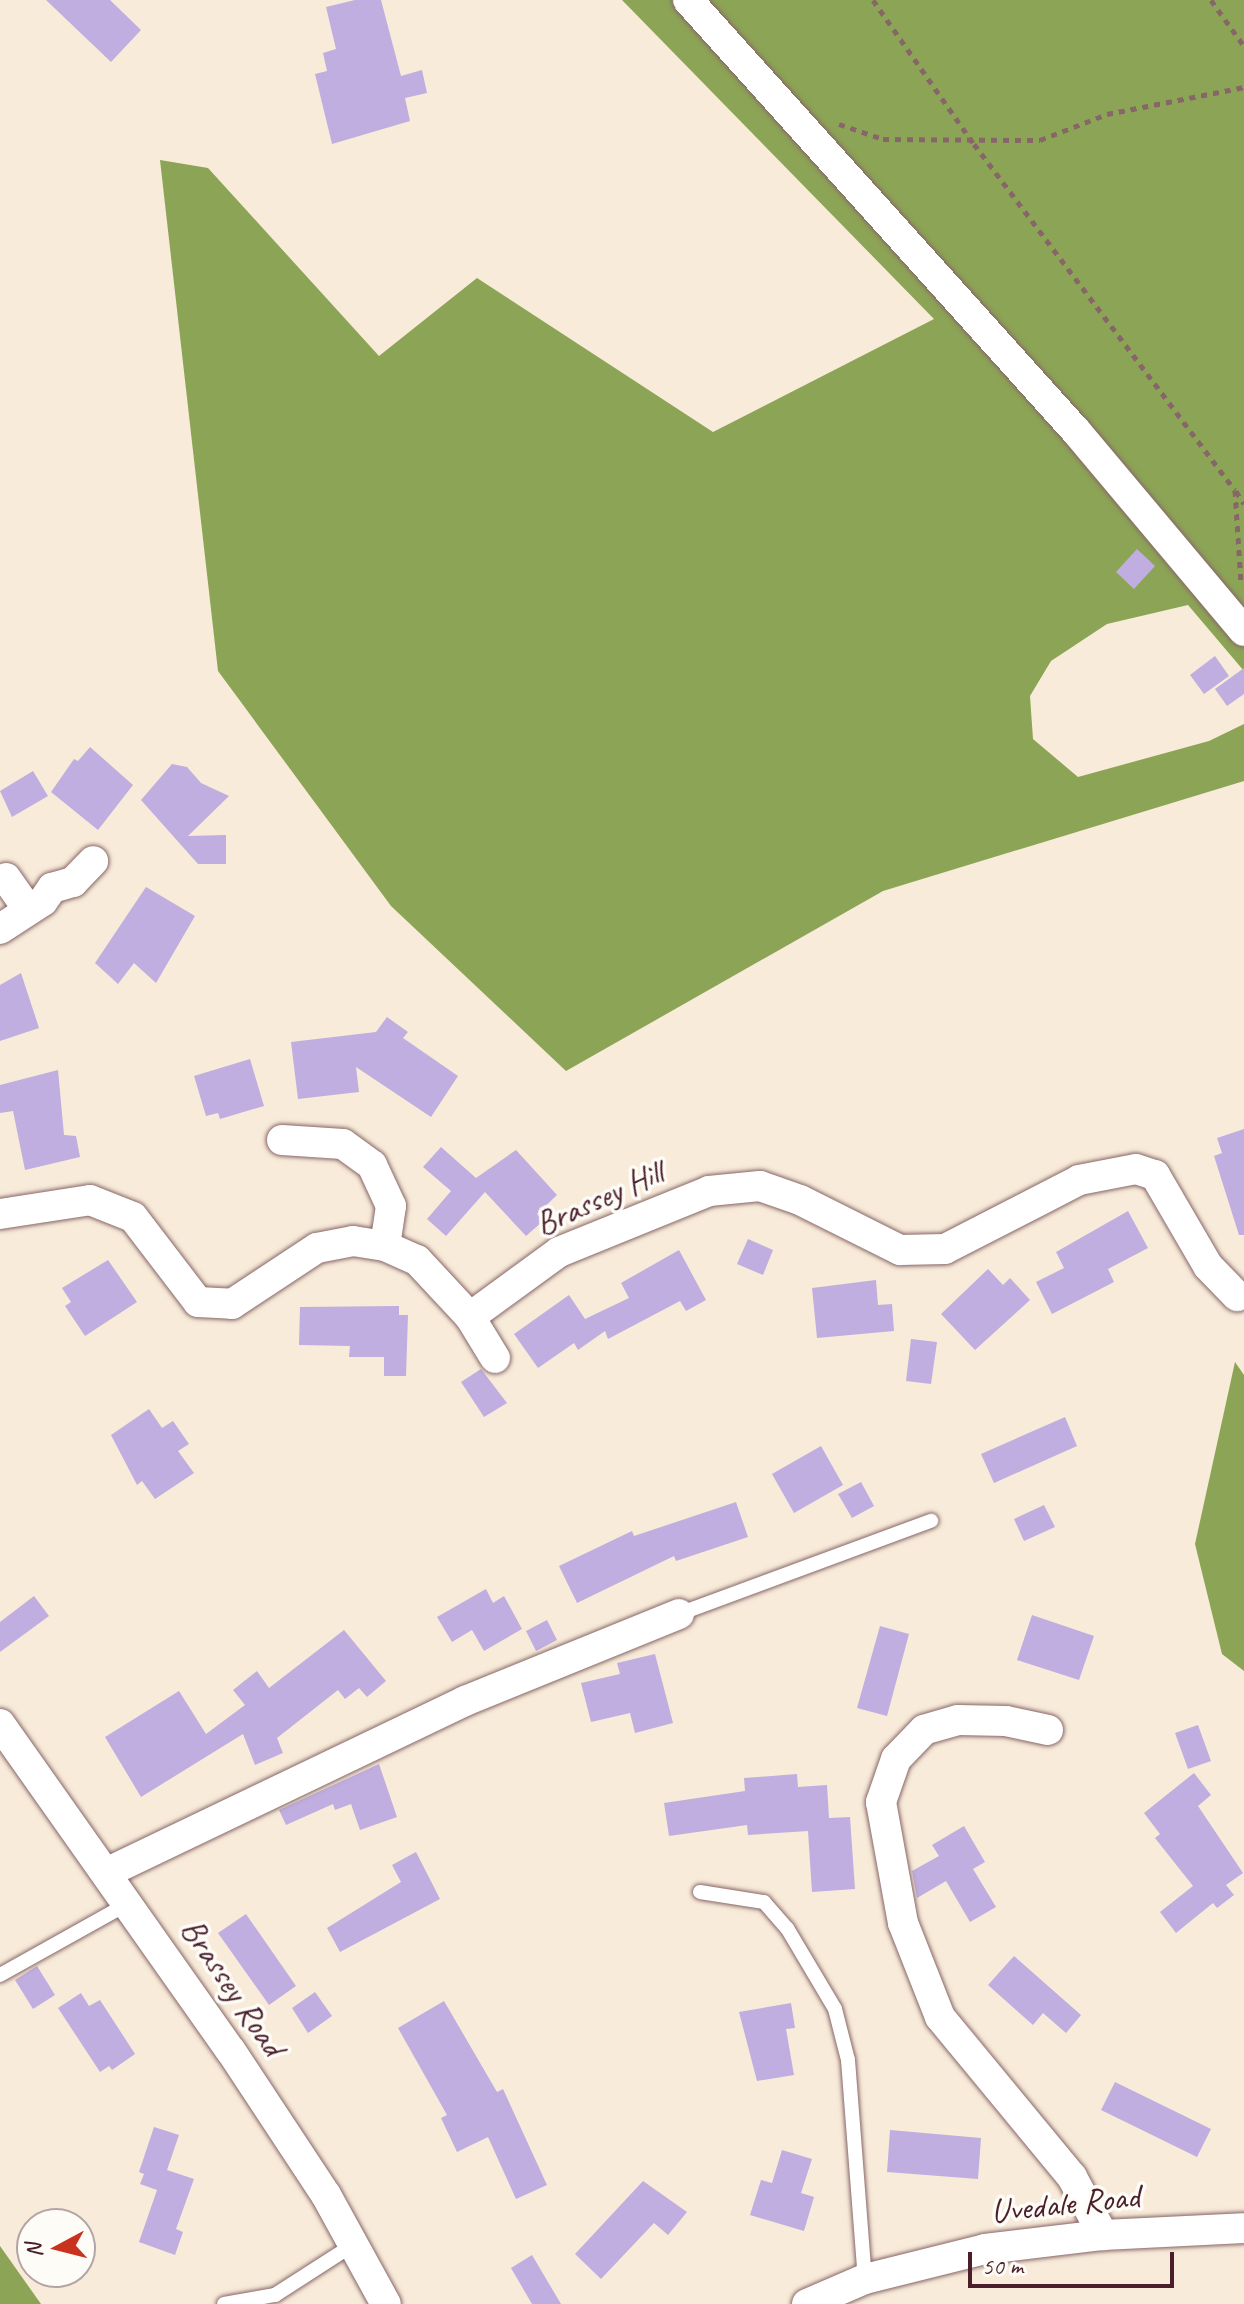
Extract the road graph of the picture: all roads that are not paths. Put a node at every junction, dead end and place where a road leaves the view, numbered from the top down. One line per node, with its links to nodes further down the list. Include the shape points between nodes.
1 (688, 0): 2 (street, via 1076,431)
2 (1244, 631)
3 (93, 861): 5 (street, via 73,882 52,888)
4 (6, 878): 5 (street)
5 (28, 910): 6 (street)
6 (0, 929)
7 (282, 1140): 9 (street, via 343,1144 372,1165 391,1206)
8 (0, 1214): 9 (street, via 90,1200 133,1217 198,1302 232,1304 317,1248 353,1241)
9 (385, 1246): 11 (street, via 417,1260)
10 (1237, 1296): 11 (street, Brassey Hill, via 1208,1266 1157,1162 1079,1180 945,1249 900,1250 760,1186 709,1191 559,1252)
11 (470, 1317): 12 (street)
12 (495, 1358)
13 (931, 1521): 14 (lane)
14 (679, 1614): 17 (street, via 465,1701)
15 (0, 1724): 17 (street, Brassey Road)
16 (1048, 1730): 22 (street, via 1006,1721 958,1720 924,1730 896,1759 881,1802 903,1923 940,2017 1072,2177)
17 (108, 1872): 19 (street, Brassey Road)
18 (700, 1892): 24 (lane, via 764,1902 787,1928 835,2009 848,2060)
19 (129, 1903): 20 (lane); 23 (street, Brassey Road)
20 (0, 1975)
21 (1244, 2228): 22 (street, Uvedale Road)
22 (1103, 2235): 24 (street, Uvedale Road, via 985,2249)
23 (355, 2244): 25 (lane, via 275,2295); 26 (street, Brassey Road)
24 (865, 2279): 27 (street, Uvedale Road)
25 (224, 2304)
26 (386, 2304)
27 (807, 2304)

